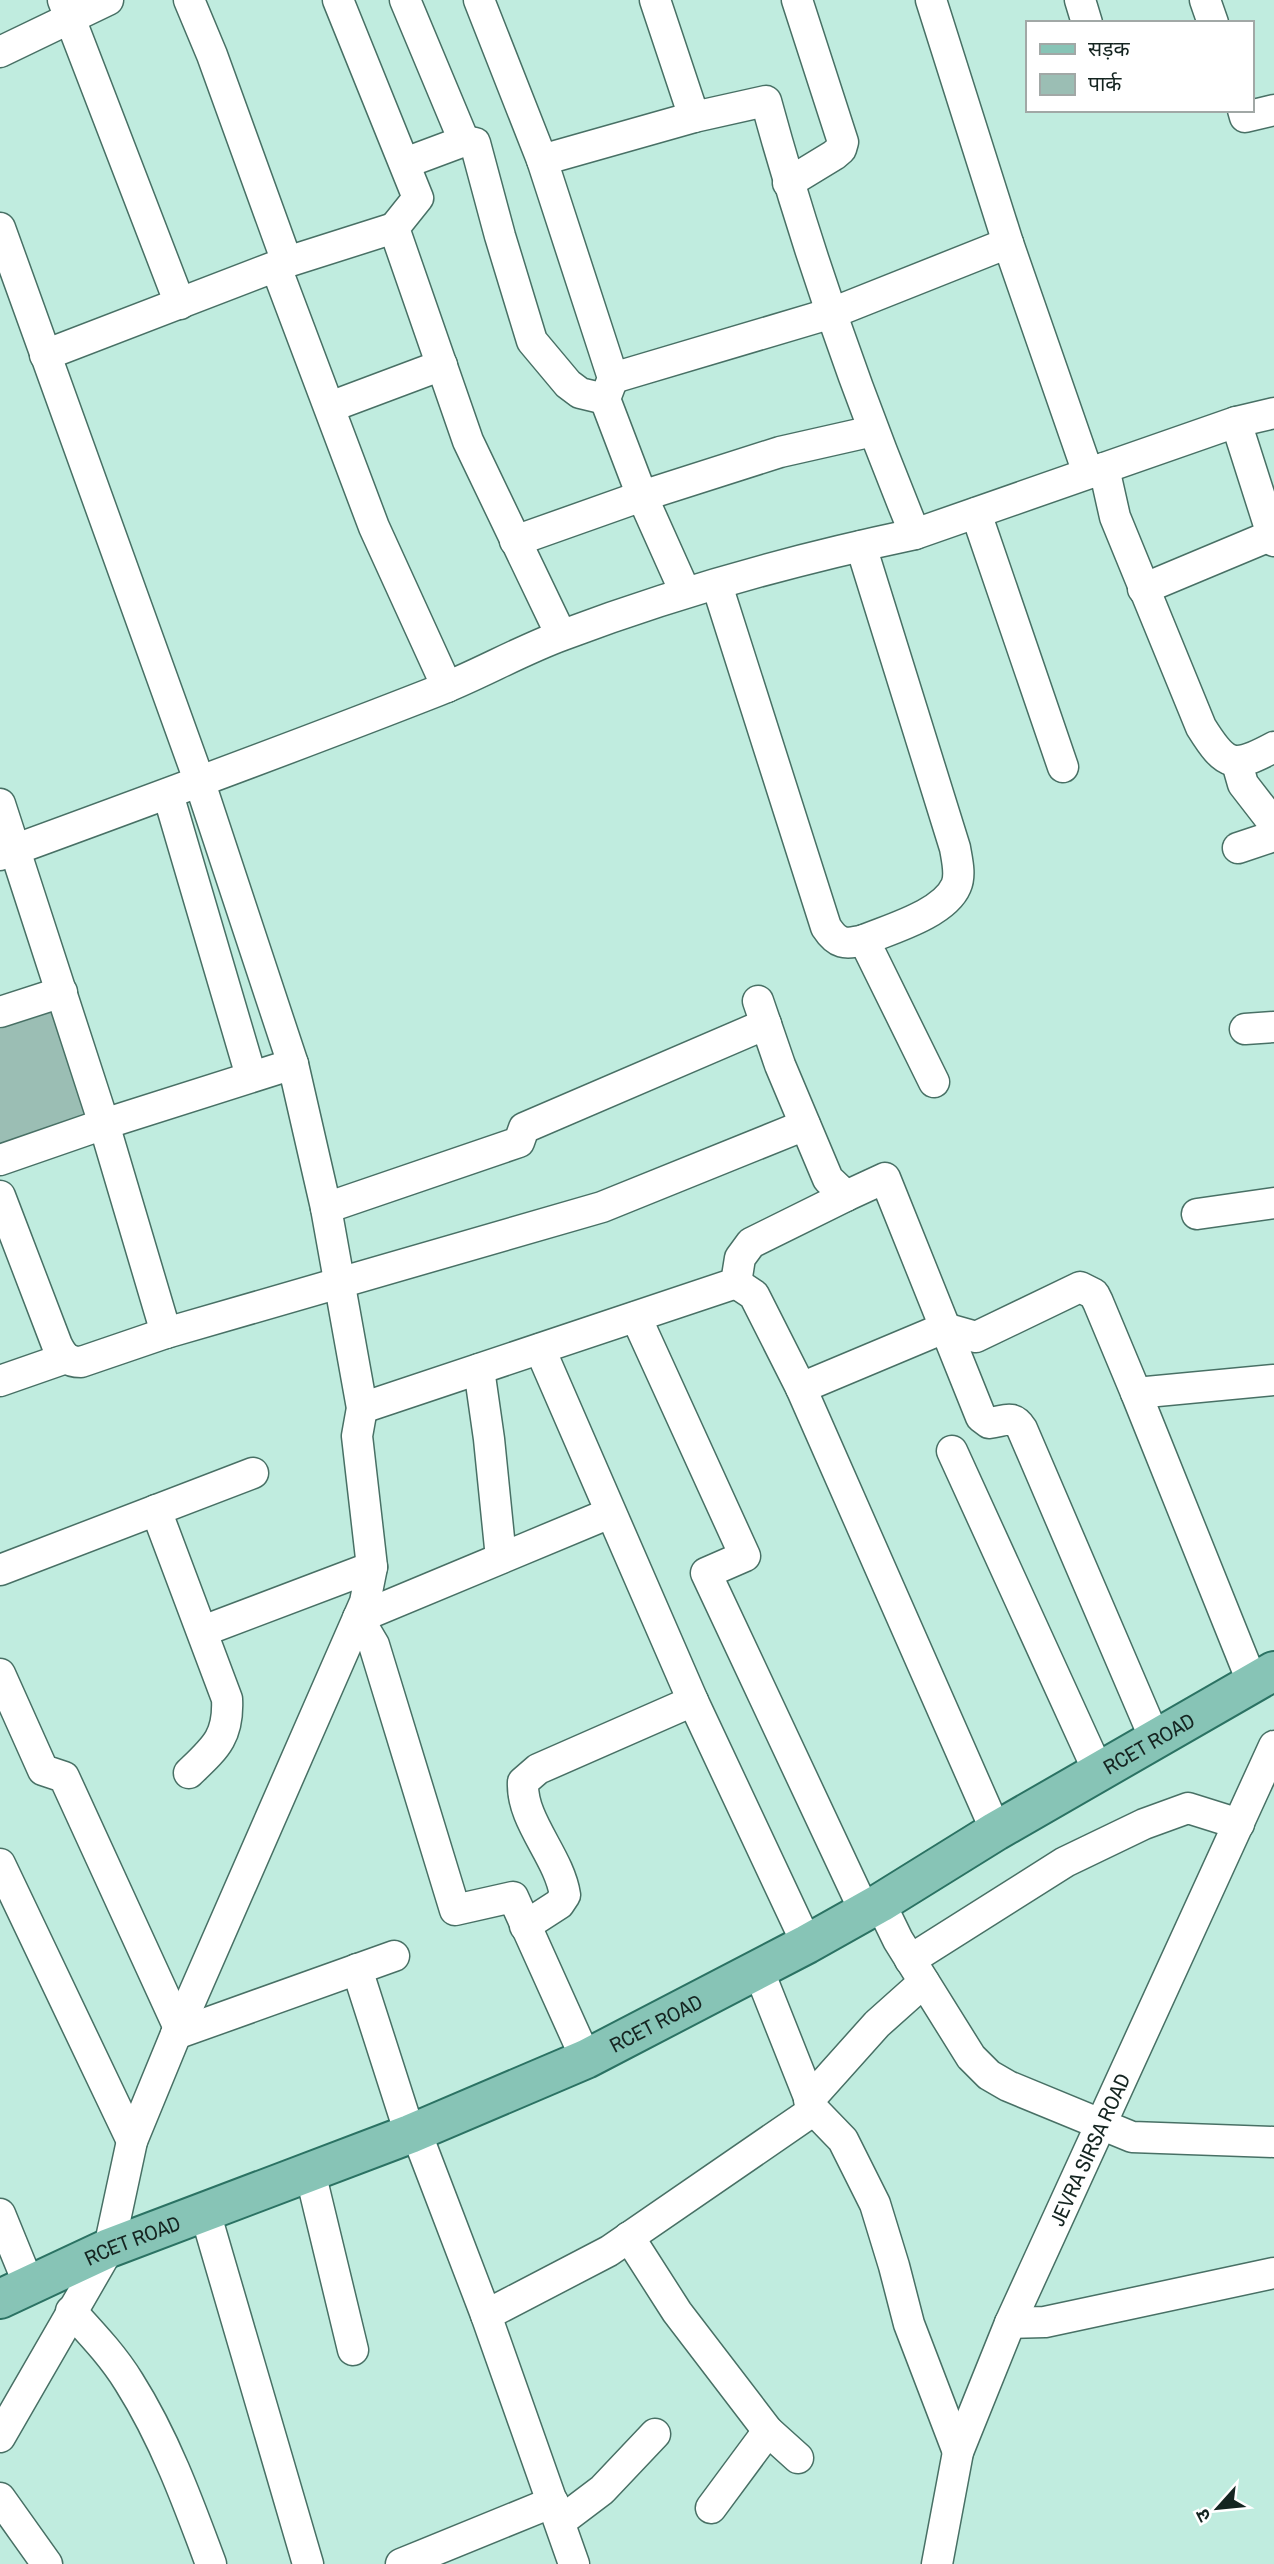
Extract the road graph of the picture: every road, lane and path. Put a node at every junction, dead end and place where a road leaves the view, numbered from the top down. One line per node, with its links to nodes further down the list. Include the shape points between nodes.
1 (108, 0): 11 (street)
2 (189, 0): 25 (street)
3 (338, 0): 20 (street)
4 (405, 0): 18 (street)
5 (479, 0): 19 (street)
6 (655, 0): 17 (street)
7 (797, 0): 21 (street, via 843,142 841,149)
8 (931, 0): 24 (street)
9 (1080, 0): 12 (street)
10 (1205, 0): 13 (street)
11 (66, 9): 14 (street); 27 (street)
12 (1086, 21)
13 (1212, 21)
14 (0, 52)
15 (1274, 110): 16 (street, via 1245,117)
16 (1244, 112)
17 (694, 117): 19 (street); 21 (street, via 766,101)
18 (464, 141): 20 (street); 31 (street, via 475,143 532,341 580,393)
19 (542, 160): 31 (street)
20 (405, 163): 23 (street, via 418,198)
21 (788, 183): 28 (street)
22 (0, 228): 26 (street)
23 (394, 228): 25 (street); 30 (street)
24 (1008, 243): 28 (street); 36 (street)
25 (282, 265): 27 (street); 32 (street)
26 (10, 287): 29 (street)
27 (180, 304): 29 (street)
28 (832, 313): 31 (street); 35 (street)
29 (45, 355): 51 (street)
30 (442, 365): 32 (street); 41 (street, via 468,441)
31 (609, 388): 37 (street)
32 (330, 407): 47 (street, via 374,527)
33 (1274, 413): 34 (street)
34 (1236, 422): 36 (street); 40 (street)
35 (873, 431): 37 (street, via 780,452); 39 (street)
36 (1096, 470): 38 (street); 44 (street)
37 (642, 496): 41 (street); 45 (street)
38 (976, 513): 39 (street); 50 (street)
39 (915, 534): 42 (street)
40 (1273, 538): 44 (street)
41 (515, 541): 46 (street)
42 (860, 546): 43 (street); 58 (street, via 958,866 957,884 949,898 933,910)
43 (717, 585): 45 (street); 58 (street, via 826,927 841,943)
44 (1143, 589): 49 (street, via 1201,727 1225,758)
45 (685, 592): 46 (street)
46 (561, 635): 47 (street)
47 (447, 687): 51 (street)
48 (1274, 747): 49 (street)
49 (1237, 763): 54 (street, via 1243,784)
50 (1063, 767)
51 (200, 783): 52 (street); 61 (street)
52 (168, 794): 57 (street); 62 (street)
53 (0, 804): 57 (street)
54 (1274, 824)
55 (1274, 836): 56 (street)
56 (1238, 848)
57 (8, 852): 59 (street)
58 (864, 940): 63 (street)
59 (62, 992): 60 (street); 64 (street)
60 (0, 1012)
61 (293, 1064): 62 (street); 70 (street)
62 (251, 1076): 64 (street)
63 (934, 1082)
64 (104, 1124): 66 (street); 76 (street)
65 (805, 1125): 68 (street, via 828,1180); 70 (street, via 762,1012 524,1128 519,1142); 72 (street, via 601,1207)
66 (0, 1160)
67 (0, 1196): 78 (street)
68 (846, 1196): 73 (street, via 751,1243 740,1258); 75 (street, via 885,1178)
69 (1274, 1203): 71 (street)
70 (326, 1208): 72 (street)
71 (1197, 1214)
72 (338, 1282): 76 (street); 84 (street)
73 (736, 1283): 74 (street); 82 (street, via 754,1295)
74 (636, 1317): 77 (street); 104 (street, via 745,1556 706,1573)
75 (944, 1328): 82 (street); 83 (street, via 976,1337 1074,1288 1088,1289 1098,1302); 97 (street, via 981,1417 989,1423 1013,1419 1022,1429)
76 (166, 1333): 78 (street, via 81,1362)
77 (540, 1349): 79 (street); 88 (street)
78 (65, 1358): 81 (street)
79 (479, 1369): 84 (street); 89 (street)
80 (1274, 1380): 83 (street)
81 (0, 1381)
82 (801, 1388): 102 (street)
83 (1136, 1392): 95 (street)
84 (362, 1408): 90 (street, via 357,1436)
85 (952, 1451): 100 (street)
86 (253, 1473): 87 (street)
87 (156, 1510): 91 (street); 93 (street)
88 (610, 1513): 89 (street); 96 (street)
89 (501, 1558): 92 (street)
90 (372, 1567): 92 (street); 93 (street)
91 (0, 1570)
92 (358, 1618): 105 (street, via 374,1645 455,1910 513,1897); 111 (street)
93 (203, 1631): 99 (street, via 227,1699 228,1717 214,1749)
94 (0, 1674): 111 (street, via 43,1770 64,1777)
95 (1263, 1677): 97 (main road, RCET ROAD)
96 (693, 1701): 105 (street, via 538,1769 523,1782 526,1804 565,1895 559,1904); 106 (street)
97 (1155, 1739): 100 (main road, RCET ROAD)
98 (1274, 1746): 101 (street, JEVRA SIRSA ROAD)
99 (189, 1773)
100 (1099, 1773): 102 (main road, RCET ROAD)
101 (1238, 1824): 110 (street, via 1188,1808 1144,1824 1065,1862); 114 (street, JEVRA SIRSA ROAD)
102 (996, 1832): 104 (main road, RCET ROAD)
103 (0, 1864): 116 (street)
104 (872, 1908): 106 (main road, RCET ROAD); 110 (street)
105 (524, 1926): 112 (street)
106 (807, 1944): 109 (main road, RCET ROAD)
107 (394, 1956): 108 (street)
108 (357, 1969): 111 (street); 115 (street)
109 (758, 1969): 112 (main road, RCET ROAD); 113 (street)
110 (917, 1971): 113 (street); 114 (street, via 971,2057 989,2075)
111 (178, 2031): 116 (street)
112 (586, 2059): 115 (main road, RCET ROAD)
113 (811, 2105): 121 (street); 132 (street, via 843,2140 875,2204 909,2325)
114 (1101, 2125): 117 (street, via 1132,2137); 127 (street, JEVRA SIRSA ROAD)
115 (413, 2133): 118 (main road, RCET ROAD); 126 (street)
116 (132, 2141): 122 (street)
117 (1274, 2141)
118 (310, 2172): 119 (main road, RCET ROAD); 128 (street)
119 (205, 2212): 122 (main road, RCET ROAD); 139 (street)
120 (0, 2214): 124 (street)
121 (629, 2237): 126 (street); 129 (street, via 677,2312)
122 (108, 2248): 124 (main road, RCET ROAD); 125 (street)
123 (1274, 2273): 127 (street, via 1045,2322)
124 (15, 2292)
125 (71, 2311): 131 (street); 138 (street, via 105,2348 156,2430)
126 (486, 2315): 136 (street)
127 (1010, 2323): 132 (street, JEVRA SIRSA ROAD)
128 (353, 2350)
129 (768, 2431): 133 (street); 135 (street)
130 (655, 2434): 136 (street, via 601,2490)
131 (0, 2437)
132 (958, 2452): 142 (street, JEVRA SIRSA ROAD)
133 (798, 2458)
134 (0, 2498): 137 (street)
135 (711, 2508)
136 (557, 2512): 140 (street); 141 (street)
137 (47, 2564)
138 (211, 2564)
139 (308, 2564)
140 (401, 2564)
141 (575, 2564)
142 (937, 2564)

